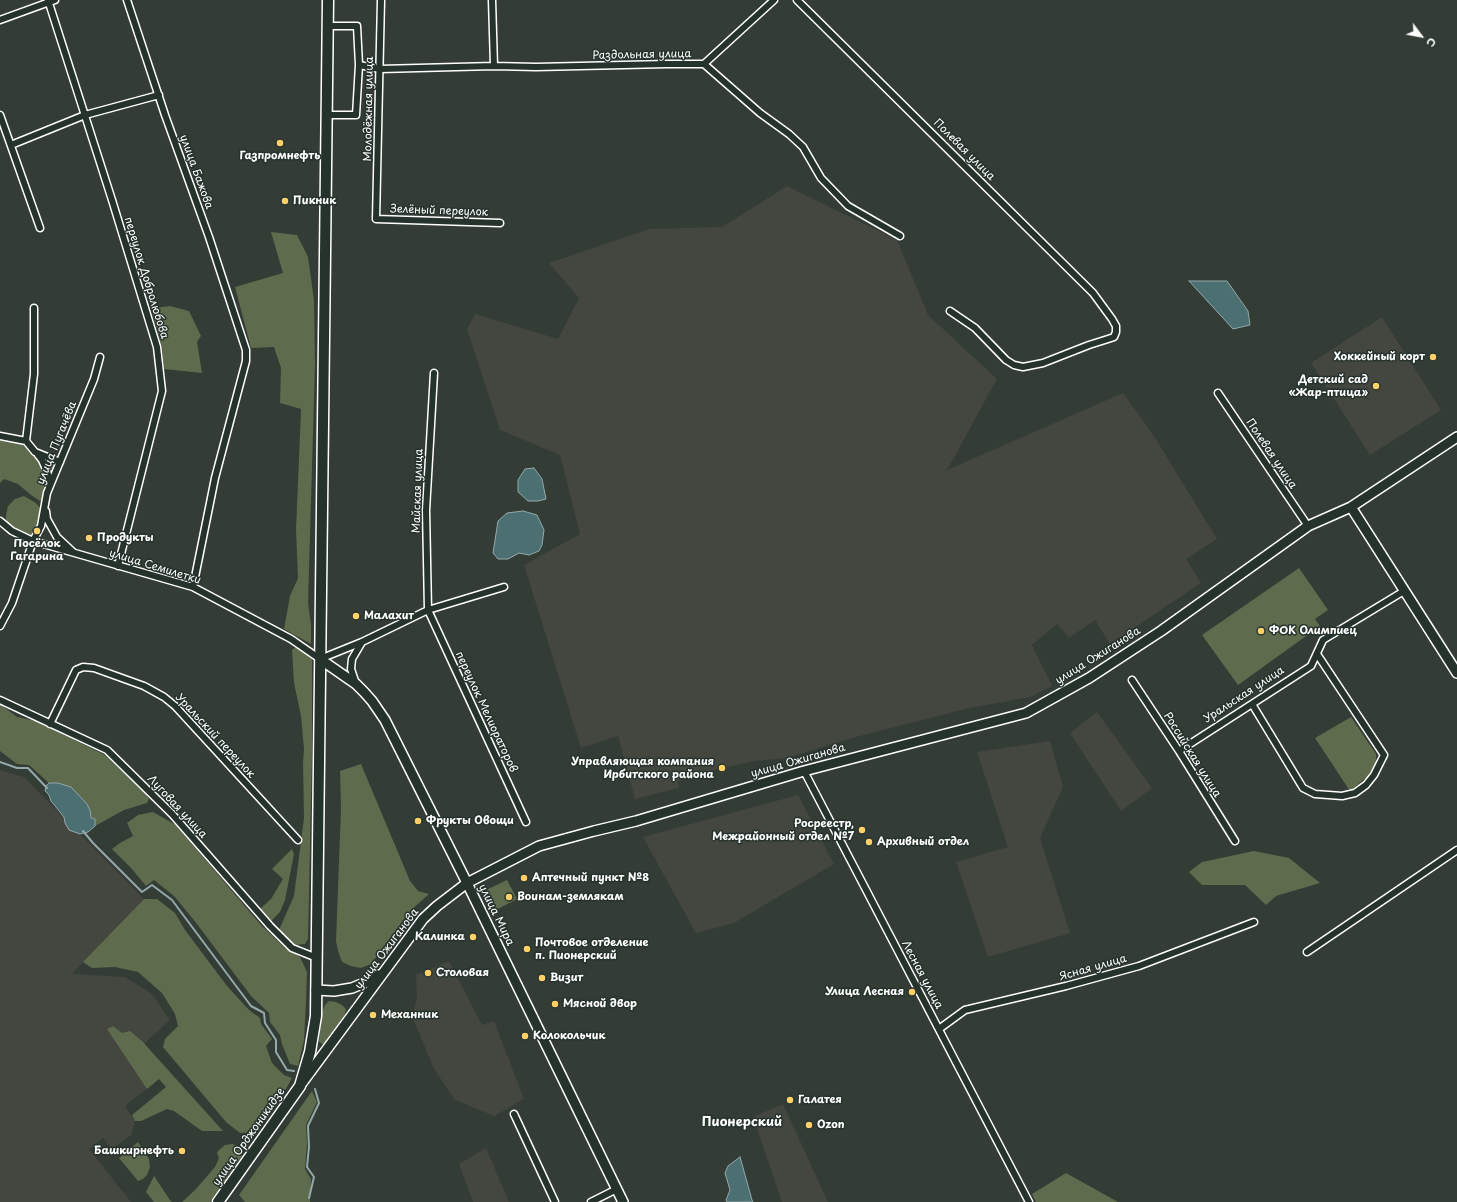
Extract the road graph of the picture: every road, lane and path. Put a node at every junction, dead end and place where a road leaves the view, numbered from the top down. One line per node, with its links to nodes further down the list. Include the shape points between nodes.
1 (127, 0): 14 (street, улица Бажова)
2 (328, 0): 9 (main road, улица Орджоникидзе)
3 (381, 0): 13 (street, Молодёжная улица)
4 (492, 0): 12 (street)
5 (774, 0): 10 (street)
6 (797, 0): 24 (street, Полевая улица, via 1093,293 1112,319 1116,332 1114,337 1043,363 1014,365 975,328)
7 (50, 1): 8 (street); 17 (street, переулок Добролюбова)
8 (0, 20)
9 (327, 26): 11 (street, via 357,26); 15 (main road, улица Орджоникидзе)
10 (704, 64): 12 (street, Раздольная улица); 22 (street, Раздольная улица, via 803,147 821,178 848,206)
11 (359, 65): 13 (street, Раздольная улица); 15 (street, via 356,115)
12 (494, 66): 13 (street, Раздольная улица)
13 (380, 69): 19 (street, Молодёжная улица)
14 (159, 95): 17 (street); 41 (street, улица Бажова, via 246,350 246,361 215,478)
15 (326, 114): 49 (main road, улица Орджоникидзе)
16 (0, 115): 18 (street)
17 (85, 115): 18 (street); 40 (street, переулок Добролюбова, via 157,347 162,391)
18 (11, 145): 21 (street)
19 (376, 219): 20 (street, Зелёный переулок)
20 (500, 224)
21 (40, 228)
22 (900, 236)
23 (34, 308): 30 (street, via 34,374)
24 (950, 311)
25 (100, 357): 32 (street, улица Пугачёва, via 94,379)
26 (434, 372): 44 (street, Майская улица, via 426,510)
27 (1218, 393): 37 (street, Полевая улица)
28 (0, 436): 30 (street)
29 (1457, 437): 35 (street, улица Ожиганова)
30 (26, 441): 31 (street)
31 (36, 452): 32 (street); 33 (street, via 44,464)
32 (60, 462): 33 (street, улица Пугачёва)
33 (50, 487): 34 (street, улица Пугачёва)
34 (45, 507): 38 (street, улица Пугачёва, via 42,526); 39 (street, via 47,519 57,536)
35 (1351, 507): 37 (street, улица Ожиганова); 43 (street)
36 (0, 521): 38 (street, улица Семилетки, via 17,534)
37 (1308, 526): 57 (street, улица Ожиганова, via 1089,678 1026,713)
38 (33, 541): 39 (street, улица Семилетки); 45 (street, улица Пугачёва, via 12,603)
39 (74, 553): 40 (street, улица Семилетки)
40 (118, 566): 41 (street, улица Семилетки)
41 (193, 587): 49 (street, улица Семилетки, via 291,639)
42 (504, 587): 44 (street)
43 (1404, 591): 48 (street, Уральская улица, via 1323,640); 50 (street)
44 (428, 610): 47 (street); 58 (street, переулок Мелиораторов)
45 (3, 616): 46 (street, улица Пугачёва)
46 (0, 626)
47 (362, 642): 49 (street); 52 (street, via 352,659 351,669)
48 (1317, 654): 54 (street, Уральская улица, via 1311,666); 54 (street, via 1384,755 1366,785 1355,793 1342,796 1315,794 1303,788)
49 (320, 659): 52 (street, улица Мира); 65 (main road, улица Орджоникидзе)
50 (1457, 673)
51 (1132, 680): 56 (street, Российская улица)
52 (356, 684): 62 (street, улица Мира, via 385,720)
53 (0, 700): 55 (street, Луговая улица)
54 (1252, 704): 56 (street, Уральская улица)
55 (50, 724): 59 (street, Уральский переулок, via 76,670 83,667 94,668 144,686 164,696 175,706); 65 (street, Луговая улица, via 107,750 172,814 292,948)
56 (1179, 751): 60 (street, Российская улица)
57 (804, 771): 62 (street, улица Ожиганова, via 636,821 539,846); 68 (street, Лесная улица)
58 (526, 822)
59 (298, 840)
60 (1235, 841)
61 (1457, 850): 64 (street)
62 (467, 883): 66 (street, улица Ожиганова, via 423,919); 71 (street, улица Мира)
63 (1254, 922): 68 (street, Ясная улица, via 1139,966 965,1010)
64 (1307, 952)
65 (316, 958): 67 (main road, улица Орджоникидзе)
66 (385, 971): 67 (street, via 352,988); 69 (street, улица Ожиганова)
67 (316, 990): 69 (main road, улица Орджоникидзе, via 314,1034)
68 (939, 1029): 76 (street, Лесная улица)
69 (300, 1086): 72 (main road, улица Орджоникидзе)
70 (514, 1114): 73 (street)
71 (617, 1189): 74 (street); 75 (street, улица Мира)
72 (218, 1202)
73 (555, 1202)
74 (591, 1202)
75 (623, 1202)
76 (1029, 1202)

